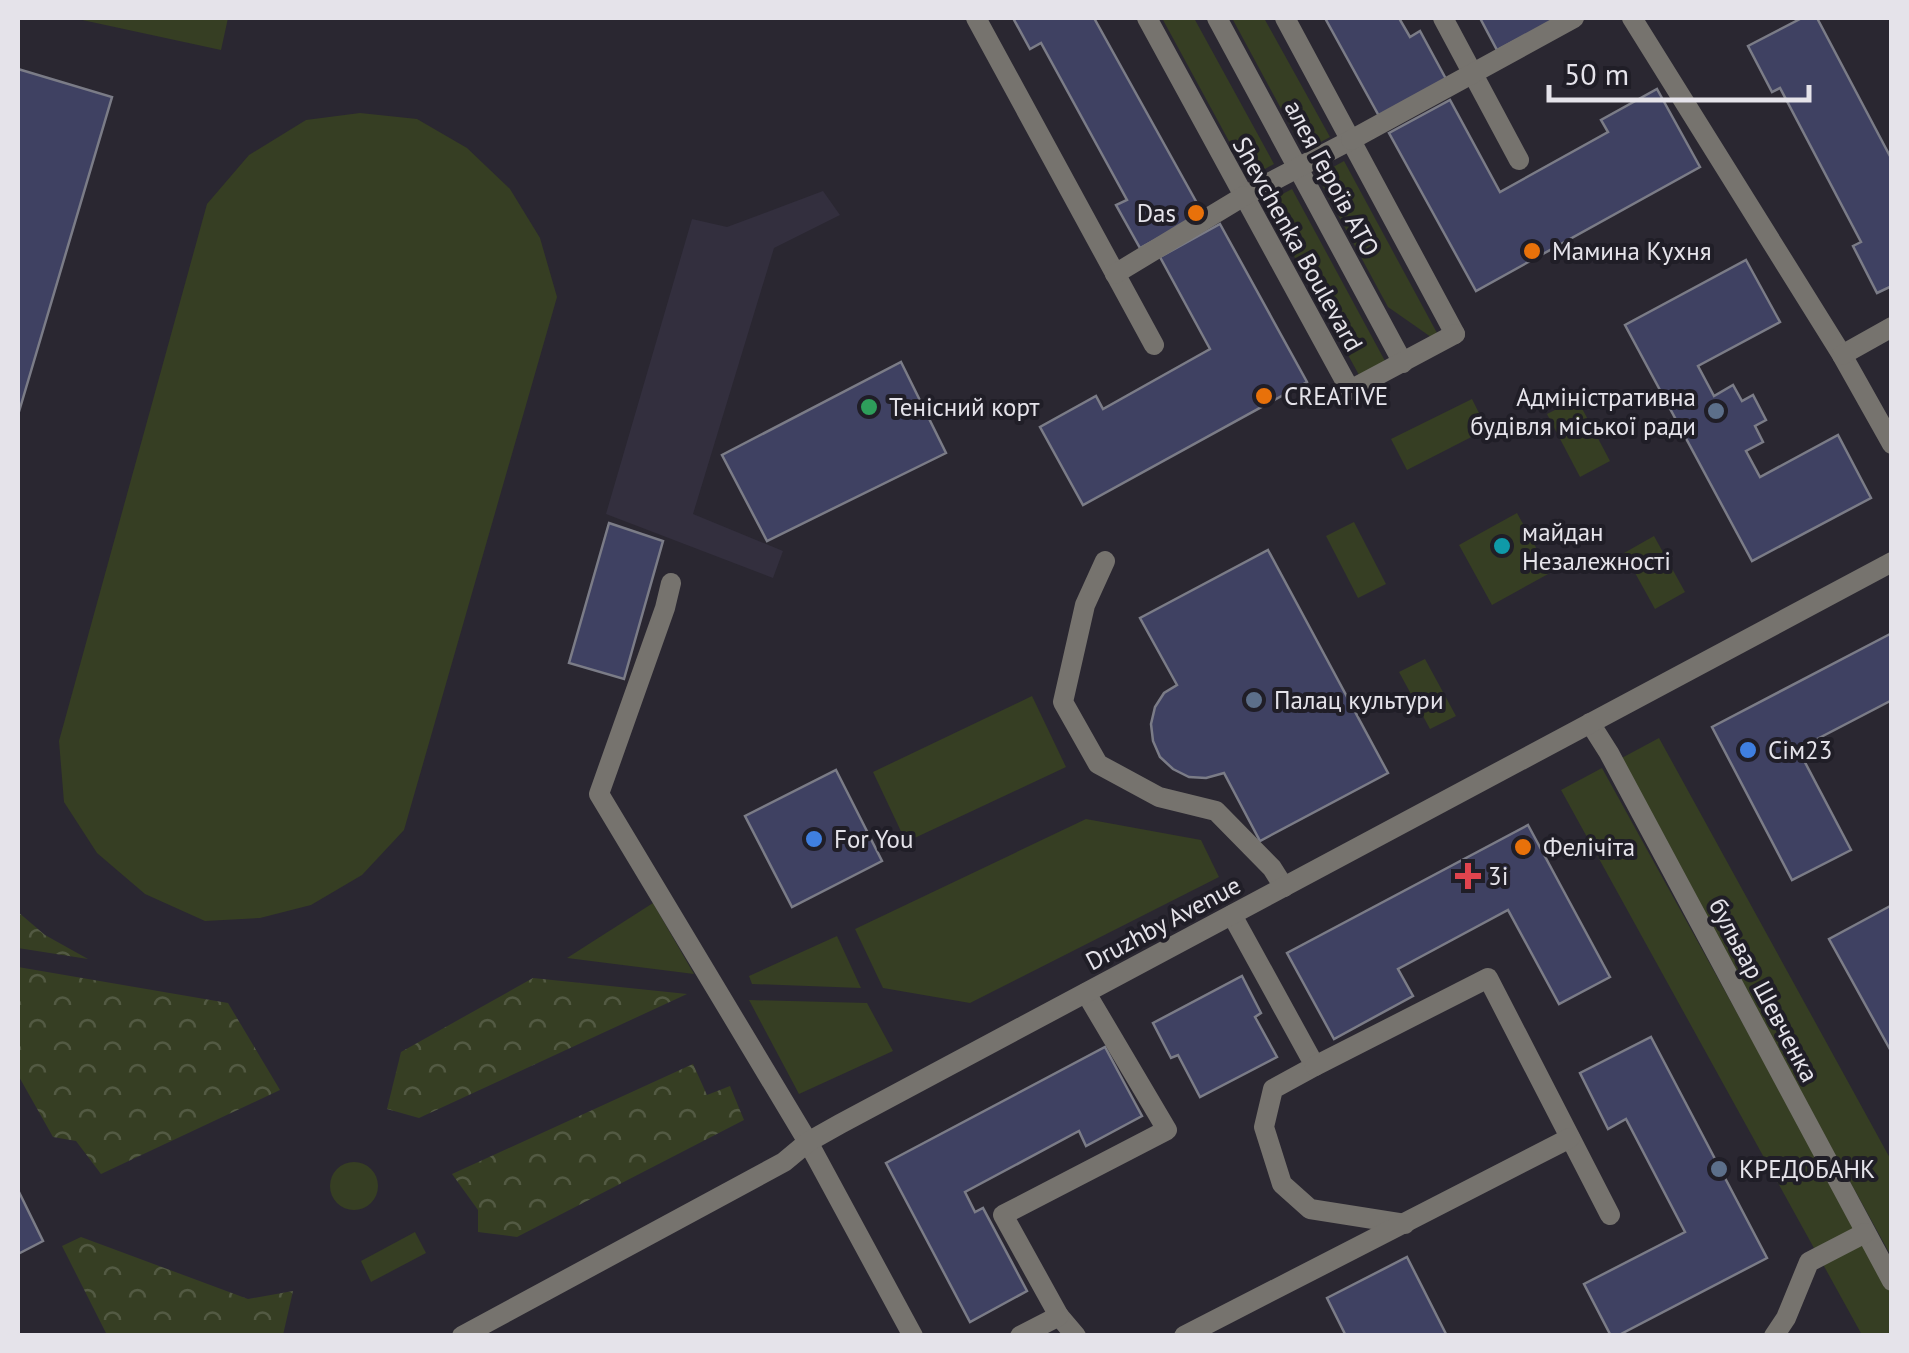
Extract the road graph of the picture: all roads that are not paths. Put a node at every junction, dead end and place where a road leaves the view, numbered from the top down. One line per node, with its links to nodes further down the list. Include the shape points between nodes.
1 (976, 18): 13 (street)
2 (1146, 18): 12 (street, Shevchenka Boulevard)
3 (1217, 18): 11 (street, алея Героїв АТО)
4 (1285, 18): 9 (street, Shevchenka Boulevard)
5 (1443, 18): 8 (street)
6 (1574, 18): 8 (street)
7 (1632, 18): 16 (street)
8 (1472, 73): 9 (street); 10 (street)
9 (1352, 140): 11 (street); 17 (street, Shevchenka Boulevard, via 1455,334)
10 (1520, 160)
11 (1297, 166): 12 (street); 17 (street, алея Героїв АТО)
12 (1244, 196): 13 (street); 17 (street, Shevchenka Boulevard, via 1350,390)
13 (1115, 274): 15 (street)
14 (1892, 327): 16 (street)
15 (1154, 345)
16 (1842, 355): 18 (street)
17 (1403, 363)
18 (1892, 444)
19 (1105, 562): 23 (street, via 1085,606 1063,702 1098,764 1158,796 1216,811)
20 (1892, 562): 22 (street, Druzhby Avenue)
21 (671, 582): 28 (street, via 600,794)
22 (1590, 723): 23 (street, Druzhby Avenue); 31 (street, бульвар Шевченка)
23 (1284, 887): 24 (street, Druzhby Avenue)
24 (1232, 915): 25 (street, Druzhby Avenue); 26 (street)
25 (1086, 993): 28 (street, Druzhby Avenue); 33 (street, via 1167,1130 1003,1215)
26 (1315, 1066): 27 (street, via 1488,978); 30 (street, via 1273,1089 1264,1127 1282,1184 1310,1209)
27 (1570, 1138): 29 (street); 30 (street)
28 (808, 1142): 34 (street, Druzhby Avenue, via 784,1162); 35 (street)
29 (1610, 1215)
30 (1405, 1224): 38 (street)
31 (1865, 1233): 32 (street, бульвар Шевченка); 39 (street, via 1810,1262)
32 (1892, 1281)
33 (1060, 1316): 36 (street); 37 (street)
34 (462, 1336)
35 (913, 1336)
36 (1020, 1336)
37 (1076, 1336)
38 (1184, 1336)
39 (1774, 1336)

